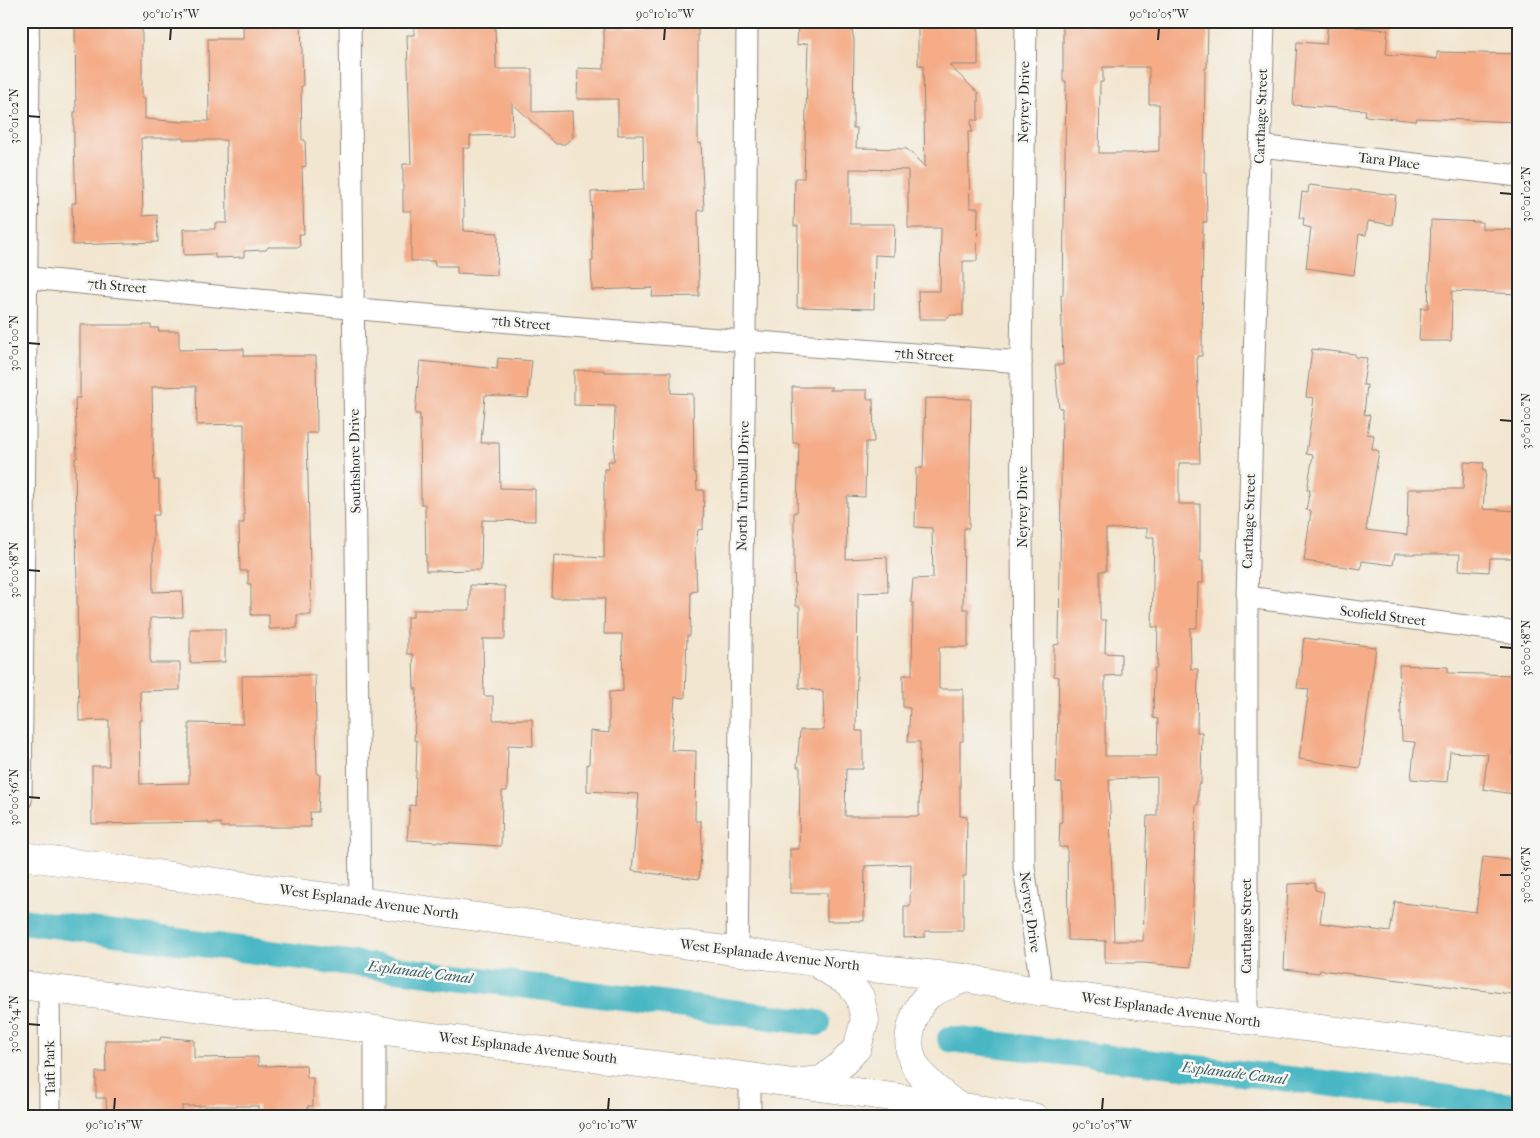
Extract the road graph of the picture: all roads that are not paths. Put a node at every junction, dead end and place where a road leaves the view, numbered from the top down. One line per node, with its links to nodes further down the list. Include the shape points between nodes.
1 (28, 21): 8 (street)
2 (350, 21): 9 (street, Southshore Drive)
3 (747, 21): 10 (street, North Turnbull Drive)
4 (1026, 21): 11 (street, Neyrey Drive)
5 (1264, 21): 6 (street, Carthage Street)
6 (1260, 146): 7 (street, Tara Place); 12 (street, Carthage Street)
7 (1519, 176)
8 (24, 277): 9 (street, 7th Street); 14 (street)
9 (353, 308): 10 (street, 7th Street); 16 (street, Southshore Drive)
10 (745, 342): 11 (street, 7th Street); 17 (street, North Turnbull Drive)
11 (1021, 362): 22 (street, Neyrey Drive, via 1024,866)
12 (1247, 598): 13 (street, Scofield Street); 23 (street, Carthage Street)
13 (1519, 633)
14 (21, 800)
15 (21, 856): 16 (main road, West Esplanade Avenue North)
16 (360, 900): 17 (main road, West Esplanade Avenue North)
17 (737, 951): 18 (main road, West Esplanade Avenue North)
18 (815, 962): 19 (main road, West Esplanade Avenue North); 27 (main road, via 849,983 860,997 865,1020 857,1048 840,1064 822,1080)
19 (964, 978): 22 (main road, West Esplanade Avenue North); 28 (main road, via 929,995 915,1012 909,1033 910,1057 923,1078)
20 (21, 985): 21 (main road, West Esplanade Avenue South)
21 (49, 989): 24 (main road, West Esplanade Avenue South); 29 (street, Taft Park)
22 (1042, 992): 23 (main road, West Esplanade Avenue North)
23 (1246, 1020): 25 (main road, West Esplanade Avenue North)
24 (375, 1029): 26 (main road, West Esplanade Avenue South); 30 (street)
25 (1519, 1054)
26 (750, 1076): 27 (main road, West Esplanade Avenue South); 31 (street)
27 (795, 1083): 28 (main road, West Esplanade Avenue South)
28 (957, 1106): 32 (main road, West Esplanade Avenue South)
29 (50, 1117)
30 (375, 1117)
31 (750, 1117)
32 (1034, 1117)

